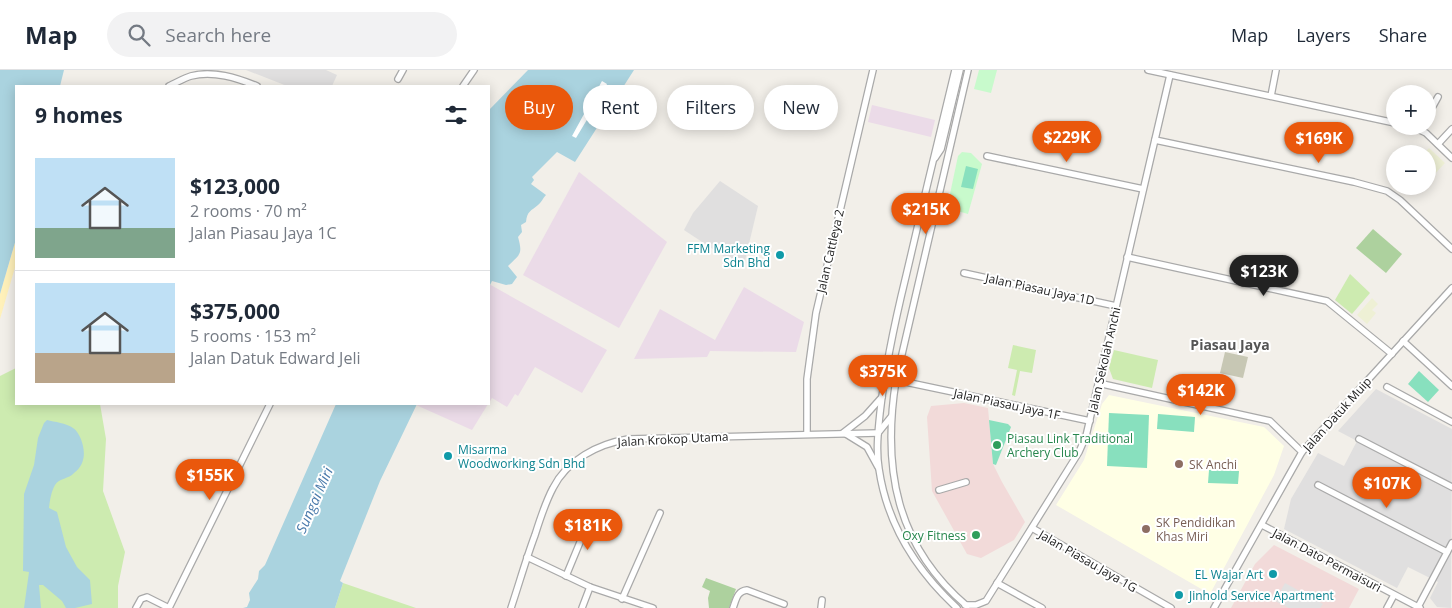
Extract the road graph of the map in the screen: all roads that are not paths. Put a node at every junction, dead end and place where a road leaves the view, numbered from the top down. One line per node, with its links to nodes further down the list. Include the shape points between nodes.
1 (403, 70): 11 (street)
2 (474, 70): 14 (street)
3 (873, 70): 45 (street, Jalan Cattleya 2, via 816,312 808,379)
4 (955, 70): 25 (street)
5 (960, 70): 25 (street, via 941,149)
6 (968, 70): 34 (street)
7 (1148, 70): 10 (street)
8 (1276, 70): 15 (street)
9 (205, 72): 12 (street); 13 (street)
10 (1170, 75): 15 (street); 21 (street, Jalan Sekolah Anchi)
11 (398, 79)
12 (171, 85)
13 (254, 85)
14 (465, 85)
15 (1271, 96): 18 (street)
16 (1438, 97): 17 (street)
17 (1436, 101)
18 (1386, 121)
19 (1452, 129): 22 (street)
20 (1428, 135): 22 (street)
21 (1155, 140): 26 (street, Jalan Sekolah Anchi); 27 (street, via 1387,190)
22 (1438, 144): 24 (street)
23 (987, 156): 26 (street)
24 (1452, 158)
25 (933, 161): 38 (street, via 897,314)
26 (1143, 189): 28 (street, Jalan Sekolah Anchi)
27 (1452, 249)
28 (1127, 258): 31 (street, Jalan Sekolah Anchi); 33 (street, via 1327,301)
29 (964, 273): 31 (street, Jalan Piasau Jaya 1D)
30 (1452, 288): 32 (street, Jalan Datuk Muip)
31 (1116, 306): 35 (street, Jalan Sekolah Anchi)
32 (1403, 341): 33 (street, Jalan Datuk Muip); 36 (street)
33 (1392, 354): 48 (street, Jalan Datuk Muip)
34 (896, 380): 40 (street); 41 (street, Jalan Piasau Jaya 1F)
35 (1098, 383): 41 (street, Jalan Sekolah Anchi); 48 (street, via 1270,421)
36 (1452, 386)
37 (1387, 387): 42 (street)
38 (882, 397): 43 (street, via 873,409); 44 (street)
39 (270, 405): 73 (street)
40 (891, 417): 44 (street); 47 (street)
41 (1090, 421): 57 (street, Jalan Sekolah Anchi, via 1079,452)
42 (1452, 422)
43 (843, 433): 44 (street, Jalan Krokop Utama); 45 (street, Jalan Krokop Utama); 49 (street, via 867,447)
44 (878, 433): 47 (street); 49 (street)
45 (807, 434): 60 (street, Jalan Krokop Utama, via 613,442 581,458 553,486)
46 (1359, 439): 52 (street)
47 (891, 445): 69 (street, via 892,466 905,524 926,562)
48 (1302, 452): 56 (street, Jalan Datuk Muip)
49 (879, 469): 79 (street, via 887,503 910,554 924,574)
50 (966, 482): 53 (street)
51 (1318, 485): 59 (street)
52 (1452, 487)
53 (939, 490)
54 (660, 513): 65 (street)
55 (590, 518): 61 (street)
56 (1262, 525): 64 (street, Jalan Dato Permaisuri); 82 (street, Jalan Datuk Muip)
57 (1032, 528): 62 (street, Jalan Sekolah Anchi); 70 (street, Jalan Piasau Jaya 1G)
58 (1452, 543): 59 (street)
59 (1447, 552): 71 (street)
60 (527, 557): 61 (street); 74 (street, Jalan Krokop Utama)
61 (566, 576): 63 (street)
62 (997, 583): 68 (street, Jalan Sekolah Anchi); 80 (street)
63 (590, 587): 65 (street); 75 (street)
64 (1394, 596): 71 (street, Jalan Dato Permaisuri); 83 (street)
65 (622, 599): 76 (street)
66 (822, 600): 78 (street)
67 (784, 604): 77 (street, via 747,590 738,594)
68 (985, 605): 69 (street, Jalan Sekolah Anchi)
69 (968, 606)
70 (1164, 606): 81 (street, Jalan Piasau Jaya 1G)
71 (1419, 607)
72 (136, 608): 73 (street, via 146,597)
73 (169, 608)
74 (511, 608)
75 (582, 608)
76 (651, 608)
77 (733, 608)
78 (821, 608)
79 (957, 608)
80 (1042, 608)
81 (1171, 608)
82 (1214, 608)
83 (1388, 608)

